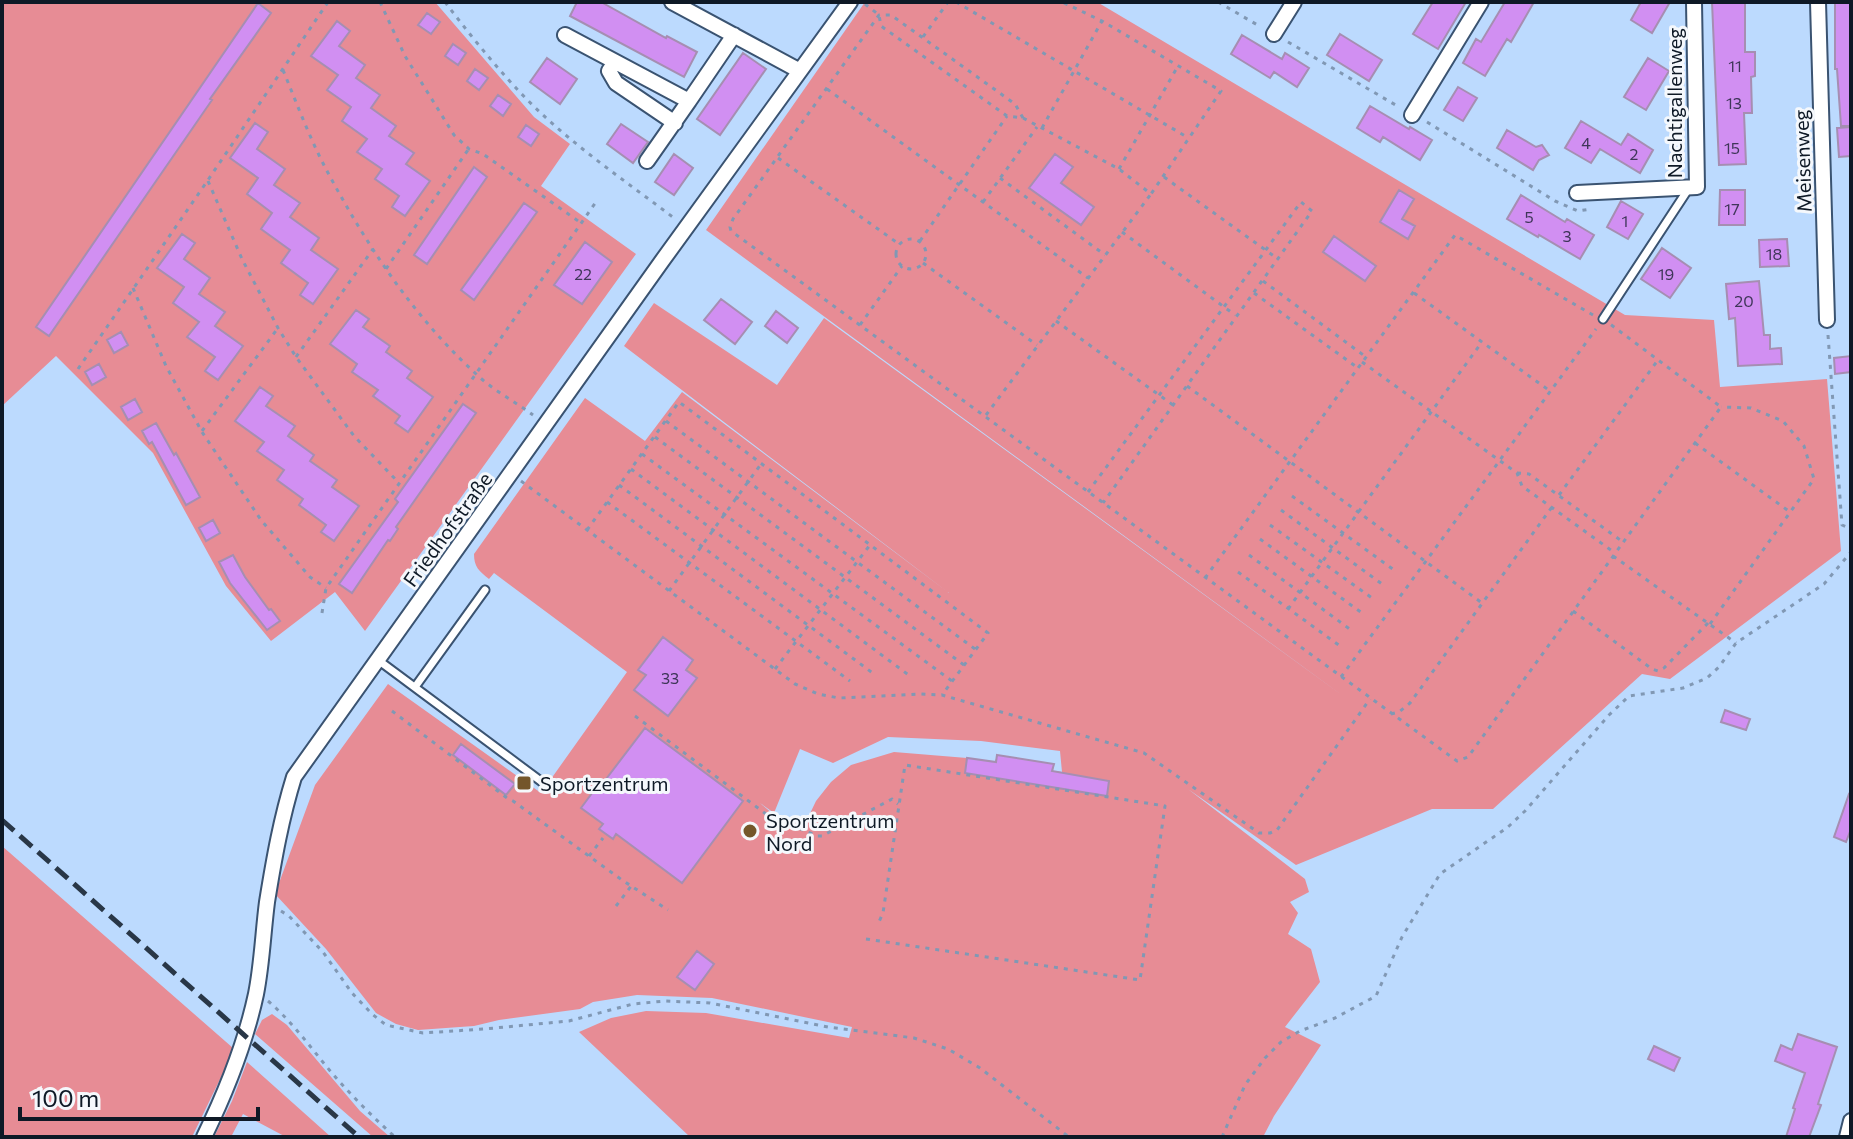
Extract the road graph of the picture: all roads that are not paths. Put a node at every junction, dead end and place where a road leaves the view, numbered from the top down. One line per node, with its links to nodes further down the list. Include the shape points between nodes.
1 (672, 2): 9 (street)
2 (850, 2): 11 (street, Friedhofstraße)
3 (1294, 2): 7 (street)
4 (1481, 2): 13 (street)
5 (1694, 2): 16 (street, Nachtigallenweg, via 1697,187)
6 (1818, 2): 19 (street, Meisenweg)
7 (1274, 34)
8 (565, 35): 10 (street)
9 (734, 35): 11 (street); 12 (street)
10 (615, 62): 12 (street); 14 (street, via 609,71 616,83)
11 (800, 71): 21 (street, Friedhofstraße)
12 (689, 101): 14 (street)
13 (1412, 115)
14 (675, 123): 15 (street)
15 (647, 161)
16 (1689, 188): 17 (street); 18 (lane, Nachtigallenweg)
17 (1577, 193)
18 (1603, 319)
19 (1827, 320)
20 (485, 590): 22 (lane)
21 (378, 660): 22 (lane); 25 (street, Friedhofstraße, via 294,777 281,819 256,991 242,1046)
22 (415, 687): 23 (lane)
23 (546, 785)
24 (1851, 1121): 26 (street)
25 (204, 1137)
26 (1847, 1137)

